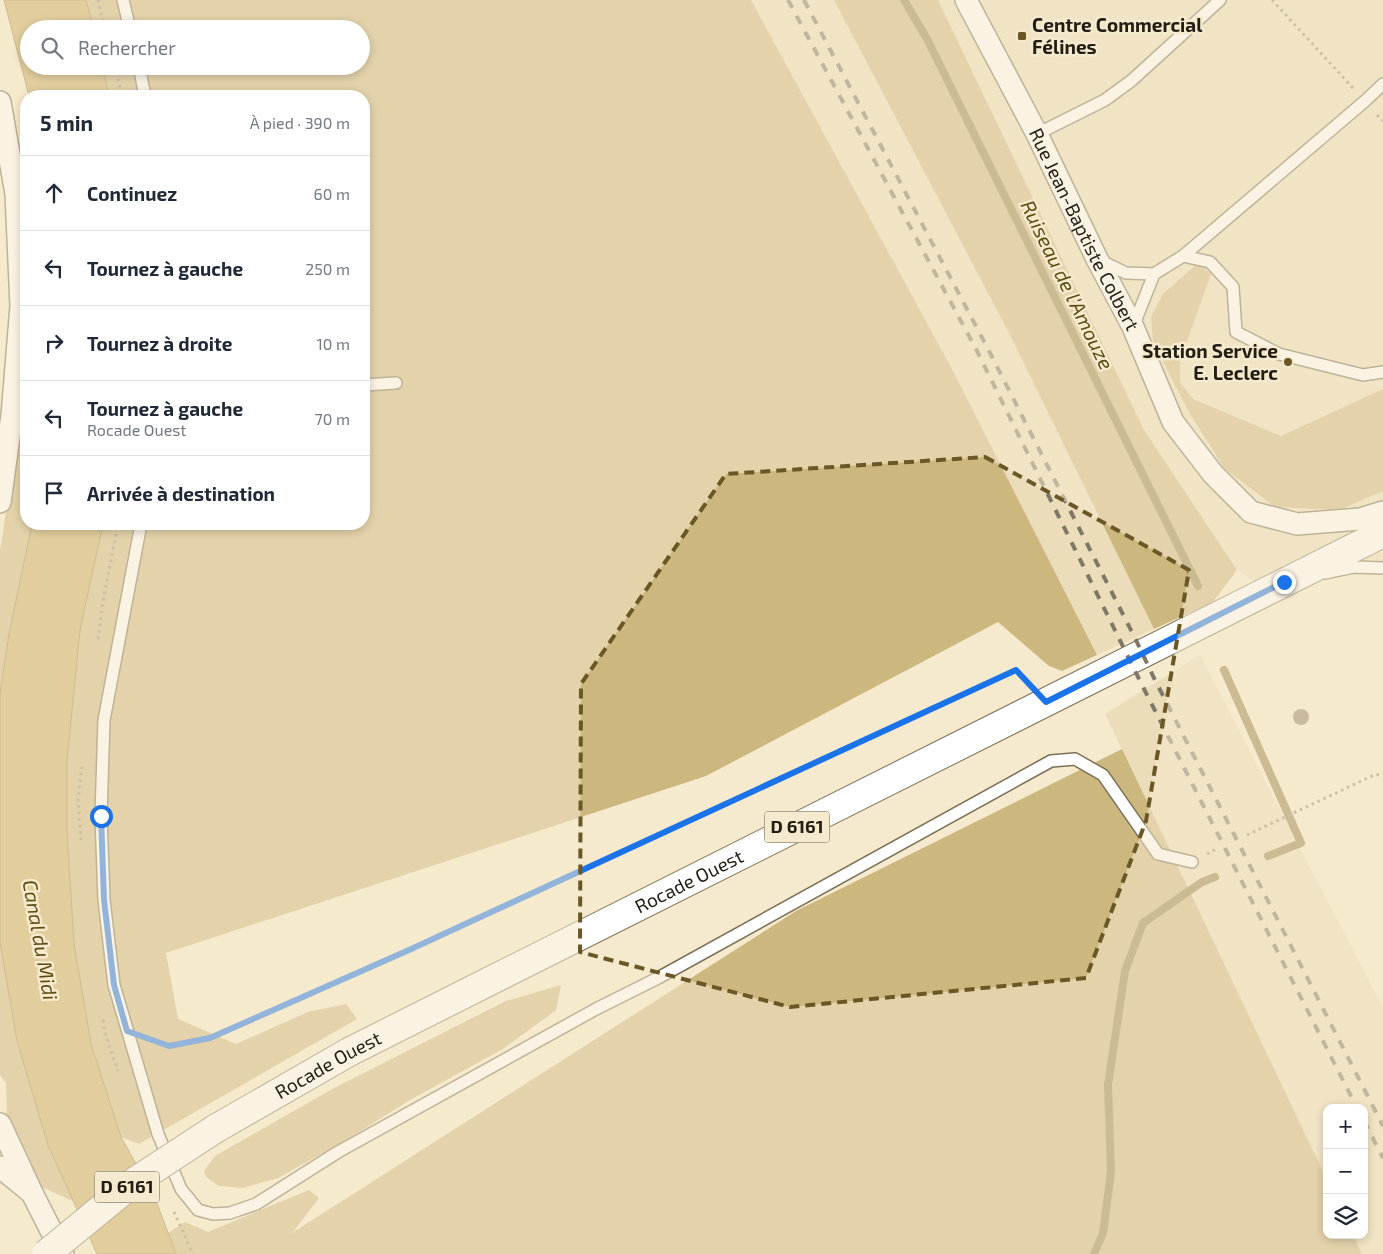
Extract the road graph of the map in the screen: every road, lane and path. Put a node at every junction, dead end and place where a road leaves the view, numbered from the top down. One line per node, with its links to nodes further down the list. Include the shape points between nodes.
1 (98, 0): 6 (path)
2 (123, 0): 7 (lane)
3 (966, 0): 16 (street, Rue Jean-Baptiste Colbert)
4 (1220, 0): 16 (lane, via 1131,81 1105,100)
5 (1272, 0): 13 (path)
6 (103, 20)
7 (128, 20)
8 (117, 75): 11 (path)
9 (141, 75): 12 (lane)
10 (1383, 84): 13 (lane)
11 (121, 90)
12 (144, 90)
13 (1365, 101): 15 (path); 17 (lane)
14 (0, 102): 20 (street, via 16,194)
15 (1383, 121)
16 (1037, 134): 18 (street, Rue Jean-Baptiste Colbert)
17 (1183, 256): 19 (lane); 23 (lane, via 1210,262 1233,287 1236,332 1279,354 1363,375)
18 (1097, 258): 19 (lane, via 1126,273); 22 (street, Rue Jean-Baptiste Colbert)
19 (1154, 274): 22 (lane)
20 (20, 284)
21 (20, 318): 26 (street, via 12,415)
22 (1133, 327): 27 (street, Rue Jean-Baptiste Colbert, via 1173,422 1213,474 1251,512 1297,524 1360,519)
23 (1383, 372)
24 (396, 383): 25 (lane)
25 (370, 385)
26 (0, 502)
27 (1383, 512)
28 (141, 530): 36 (lane, via 104,720 102,778 104,900 114,985)
29 (1383, 533): 31 (main road, Rocade Ouest / D 6161)
30 (1383, 568): 31 (lane, via 1354,567)
31 (1284, 582): 32 (main road, Rocade Ouest / D 6161)
32 (1046, 702): 36 (path, via 1016,670 409,950 210,1038 169,1046); 41 (main road, Rocade Ouest / D 6161, bridge, via 358,1048 215,1129 134,1182)
33 (1383, 774): 34 (path, via 1374,775)
34 (1247, 834)
35 (1192, 862): 36 (lane, via 1158,854 1103,775 1075,759 1051,761 338,1152 256,1204 230,1213 213,1214 198,1210 181,1189 158,1134)
36 (127, 1031): 37 (path)
37 (105, 1033)
38 (0, 1124): 40 (street)
39 (0, 1167): 40 (street)
40 (32, 1193): 42 (street)
41 (46, 1254)
42 (63, 1254)

